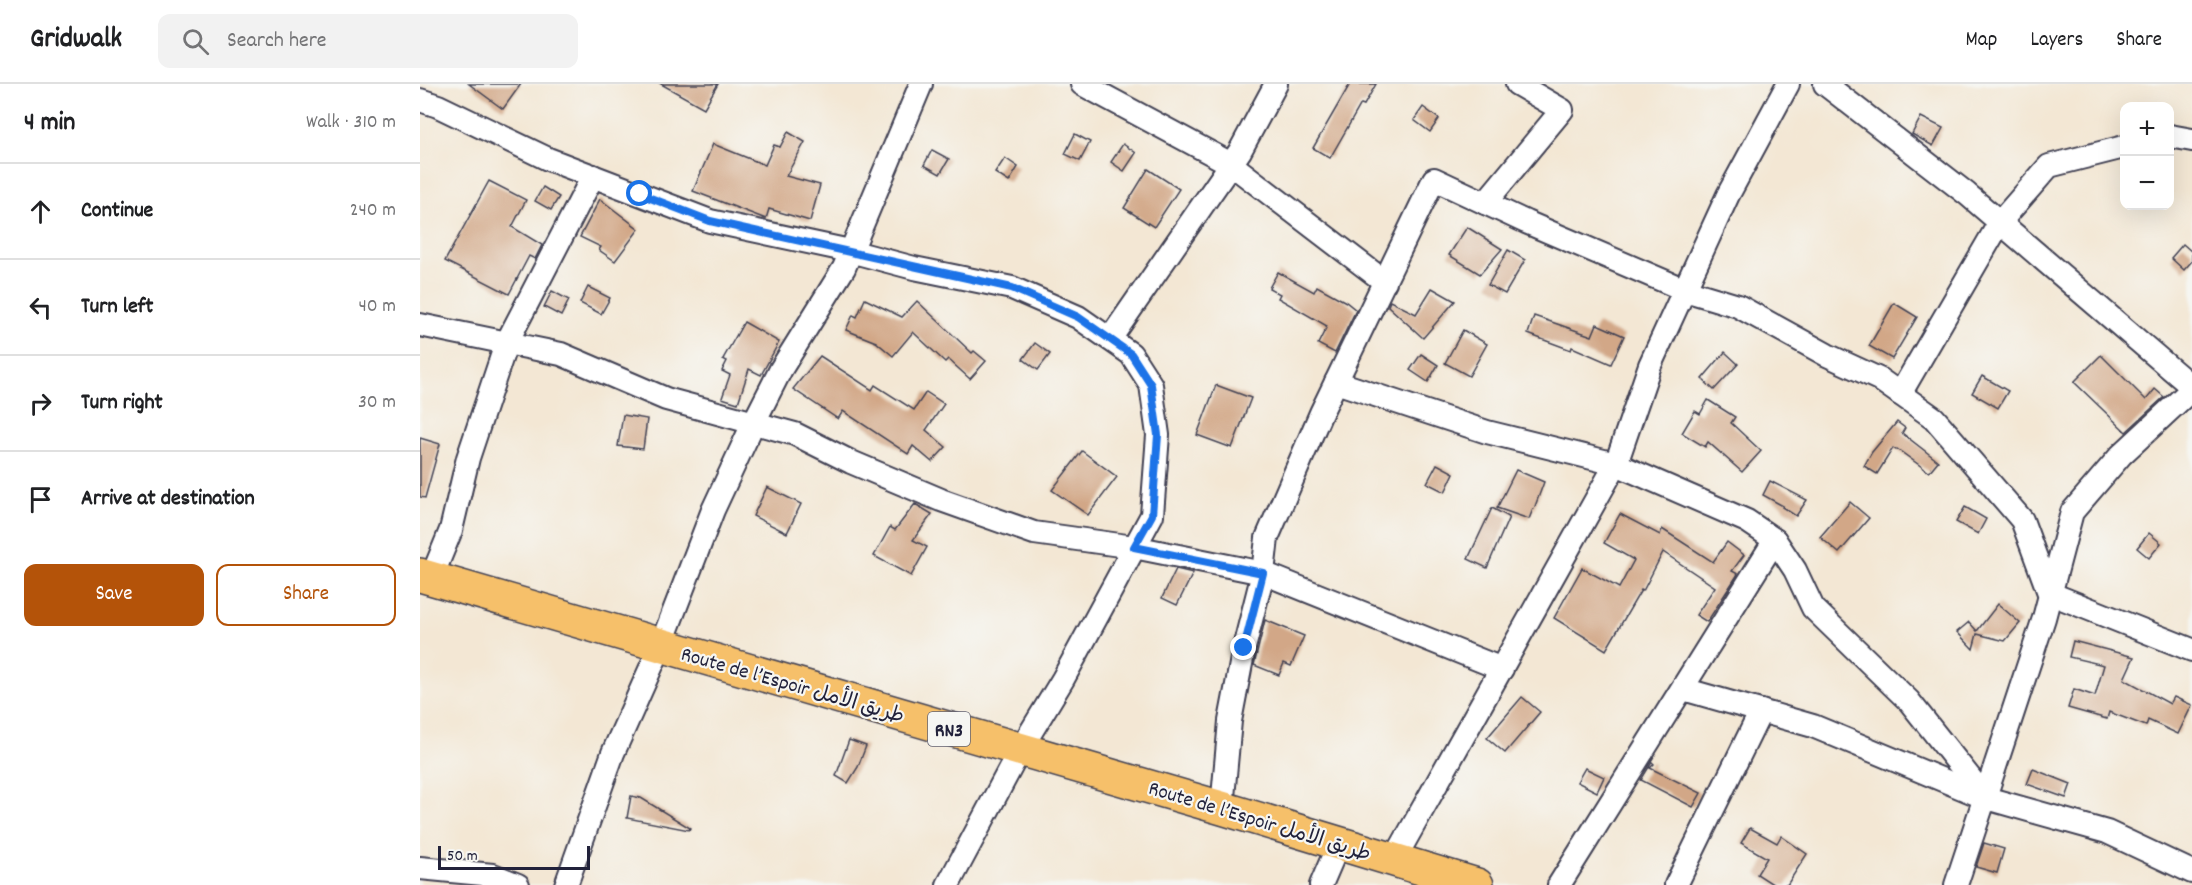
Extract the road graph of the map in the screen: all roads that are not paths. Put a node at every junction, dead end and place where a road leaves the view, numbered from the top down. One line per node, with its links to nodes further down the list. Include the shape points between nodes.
1 (921, 84): 15 (street)
2 (1082, 84): 11 (street)
3 (1276, 84): 11 (street)
4 (1517, 84): 13 (street, via 1562,110)
5 (1788, 84): 17 (street, via 1728,195)
6 (1825, 84): 14 (street)
7 (420, 100): 12 (street)
8 (2174, 137): 9 (street)
9 (2192, 140)
10 (2120, 148): 14 (street, via 2049,166)
11 (1231, 164): 16 (street); 19 (street)
12 (593, 176): 15 (street, via 710,221); 20 (street)
13 (1485, 203): 16 (street, via 1434,179); 17 (street)
14 (2000, 222): 22 (street); 23 (street)
15 (850, 251): 19 (street, via 1012,288 1078,317); 24 (street, via 844,268 781,369)
16 (1385, 282): 21 (street)
17 (1685, 290): 23 (street, via 1738,306 1879,379); 25 (street, via 1650,365)
18 (420, 326): 20 (street)
19 (1110, 339): 27 (street, via 1131,354 1151,385 1158,435 1152,515)
20 (506, 344): 24 (street, via 561,354 666,399); 29 (street, via 468,458 451,530)
21 (1336, 382): 25 (street, via 1486,432); 28 (street, via 1267,538)
22 (2192, 388): 30 (street, via 2121,456 2072,512)
23 (1900, 394): 30 (street, via 1934,418 2022,520)
24 (753, 423): 27 (street, via 795,434 941,500 1034,533); 31 (street, via 713,510)
25 (1616, 464): 26 (street, via 1747,521); 33 (street)
26 (1775, 540): 34 (street); 37 (street, via 1813,608 1909,701)
27 (1134, 547): 28 (street); 36 (street, via 1064,679)
28 (1263, 573): 33 (street); 38 (street, via 1230,721)
29 (426, 577): 31 (highway, Route de l’Espoir طريق الأمل / RN3)
30 (2049, 593): 32 (street); 37 (street)
31 (661, 645): 36 (highway, Route de l’Espoir طريق الأمل / RN3); 45 (street, via 613,753)
32 (2192, 650)
33 (1502, 669): 40 (street)
34 (1683, 689): 35 (street); 49 (street)
35 (1761, 711): 37 (street, via 1813,726); 50 (street)
36 (1020, 750): 38 (highway, Route de l’Espoir طريق الأمل / RN3); 46 (street)
37 (1986, 798): 42 (street, via 2107,832); 51 (street)
38 (1222, 808): 39 (highway, Route de l’Espoir طريق الأمل / RN3)
39 (1339, 843): 40 (highway, Route de l’Espoir طريق الأمل / RN3); 47 (street)
40 (1394, 860): 48 (highway, Route de l’Espoir طريق الأمل / RN3)
41 (420, 868): 44 (street, via 493,874)
42 (2192, 872)
43 (2192, 877): 52 (street)
44 (518, 885)
45 (566, 885)
46 (948, 885)
47 (1321, 885)
48 (1477, 885)
49 (1559, 885)
50 (1676, 885)
51 (1956, 885)
52 (2187, 885)

